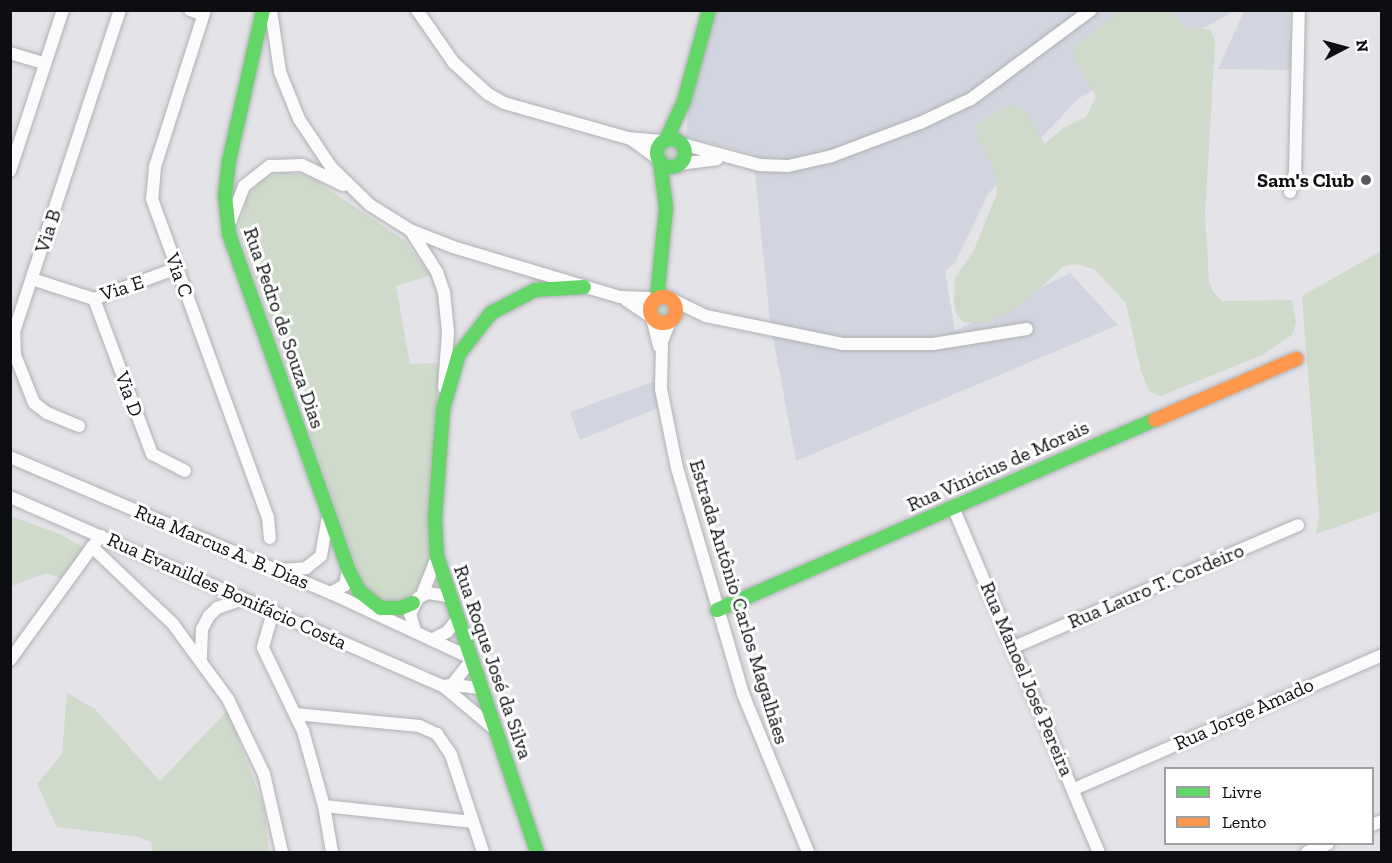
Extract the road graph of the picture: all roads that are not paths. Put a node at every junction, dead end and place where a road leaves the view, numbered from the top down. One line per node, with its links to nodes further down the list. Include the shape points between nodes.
1 (63, 10): 12 (street)
2 (120, 10): 28 (street, Via B)
3 (189, 10): 10 (street)
4 (263, 10): 26 (street, Rua Pedro de Souza Dias, via 229,161 225,195)
5 (272, 10): 22 (street, via 277,55 289,96 316,147)
6 (417, 10): 14 (street, via 454,63 488,94 532,114)
7 (709, 10): 13 (street)
8 (1090, 10): 18 (street, via 971,99 852,149 788,166)
9 (1299, 10): 23 (street, via 1295,162)
10 (204, 13): 27 (street, Via C, via 152,176 152,199)
11 (10, 53): 12 (street)
12 (45, 64): 17 (street)
13 (684, 101): 15 (street); 16 (street)
14 (628, 138): 15 (street); 19 (street)
15 (666, 141): 16 (street); 19 (street, via 659,147)
16 (682, 144): 18 (street); 20 (street, via 685,153)
17 (14, 147): 21 (street)
18 (724, 158): 20 (street)
19 (660, 160): 20 (street, via 671,167); 24 (street)
20 (679, 164): 24 (street)
21 (10, 171)
22 (349, 188): 25 (street); 26 (street, via 302,165 270,166 244,186)
23 (1290, 192)
24 (666, 208): 31 (street)
25 (410, 231): 29 (street); 39 (street, Rua Roque José da Silva, via 427,255 444,292 448,332)
26 (229, 234): 45 (street, Rua Pedro de Souza Dias)
27 (177, 268): 32 (street, Via E); 48 (street, Via C, via 268,518)
28 (32, 279): 32 (street, Via E); 40 (street, Via B, via 14,332 15,356 34,403)
29 (584, 287): 30 (street); 39 (street, Rua Roque José da Silva, via 535,290 491,313 459,354)
30 (620, 297): 31 (street); 34 (street)
31 (663, 298): 33 (street); 34 (street, via 650,304); 35 (street, via 676,309)
32 (94, 299): 42 (street, Via D, via 152,454 164,464)
33 (706, 316): 35 (street); 36 (street, via 809,340 863,346 941,344)
34 (652, 317): 35 (street, via 659,322); 37 (street, Estrada Antônio Carlos Magalhães)
35 (671, 320): 37 (street, Estrada Antônio Carlos Magalhães)
36 (1027, 329)
37 (660, 357): 60 (street, Estrada Antônio Carlos Magalhães, via 668,433)
38 (1296, 359): 44 (street, Rua Vinicius de Morais)
39 (443, 409): 51 (street, Rua Roque José da Silva, via 435,518)
40 (79, 426)
41 (10, 457): 54 (street, Rua Marcus A. B. Dias)
42 (185, 471)
43 (10, 497): 47 (street, Rua Evanildes Bonifácio Costa)
44 (953, 507): 60 (street, Rua Vinicius de Morais); 65 (street, Rua Manoel José Pereira)
45 (327, 508): 50 (street, via 327,542); 53 (street, Rua Pedro de Souza Dias)
46 (1298, 525): 65 (street, Rua Lauro T. Cordeiro)
47 (100, 536): 49 (street); 58 (street, Rua Evanildes Bonifácio Costa)
48 (270, 538)
49 (92, 547): 67 (street, via 153,603); 69 (street)
50 (321, 556): 52 (street); 53 (street, via 335,555)
51 (437, 557): 57 (street, Rua Roque José da Silva); 59 (street)
52 (312, 565): 54 (street); 55 (street, via 309,576)
53 (348, 567): 56 (street, via 345,585); 59 (street, Rua Pedro de Souza Dias, via 359,591 381,608 401,608)
54 (276, 570): 55 (street, Rua Marcus A. B. Dias)
55 (315, 587): 56 (street, Rua Marcus A. B. Dias)
56 (330, 593): 63 (street, Rua Marcus A. B. Dias)
57 (448, 596): 59 (street); 62 (street, Rua Roque José da Silva)
58 (243, 598): 61 (street, Rua Evanildes Bonifácio Costa); 67 (street, via 217,608 209,616 202,628)
59 (418, 599): 63 (street, via 410,620)
60 (717, 610): 83 (street, Estrada Antônio Carlos Magalhães, via 753,723)
61 (273, 612): 70 (street, Rua Evanildes Bonifácio Costa); 73 (street, via 264,648)
62 (456, 621): 64 (street, via 447,632); 68 (street, Rua Roque José da Silva)
63 (415, 631): 64 (street, Rua Marcus A. B. Dias)
64 (433, 639): 68 (street, Rua Marcus A. B. Dias)
65 (1014, 647): 75 (street, Rua Manoel José Pereira)
66 (1382, 655): 75 (street, Rua Jorge Amado)
67 (201, 657): 79 (street, via 243,724 264,774)
68 (470, 659): 70 (street); 71 (street, Rua Roque José da Silva)
69 (10, 660)
70 (448, 685): 71 (street); 72 (street)
71 (481, 692): 72 (street); 74 (street, Rua Roque José da Silva)
72 (461, 697): 74 (street)
73 (296, 714): 76 (street); 77 (street, via 419,726 437,734 451,755)
74 (495, 730): 82 (street, Rua Roque José da Silva)
75 (1074, 789): 84 (street, Rua Manoel José Pereira)
76 (324, 806): 77 (street); 80 (street)
77 (473, 822): 81 (street)
78 (1323, 845): 85 (street)
79 (282, 852)
80 (332, 852)
81 (483, 852)
82 (537, 852)
83 (807, 852)
84 (1100, 852)
85 (1307, 852)

